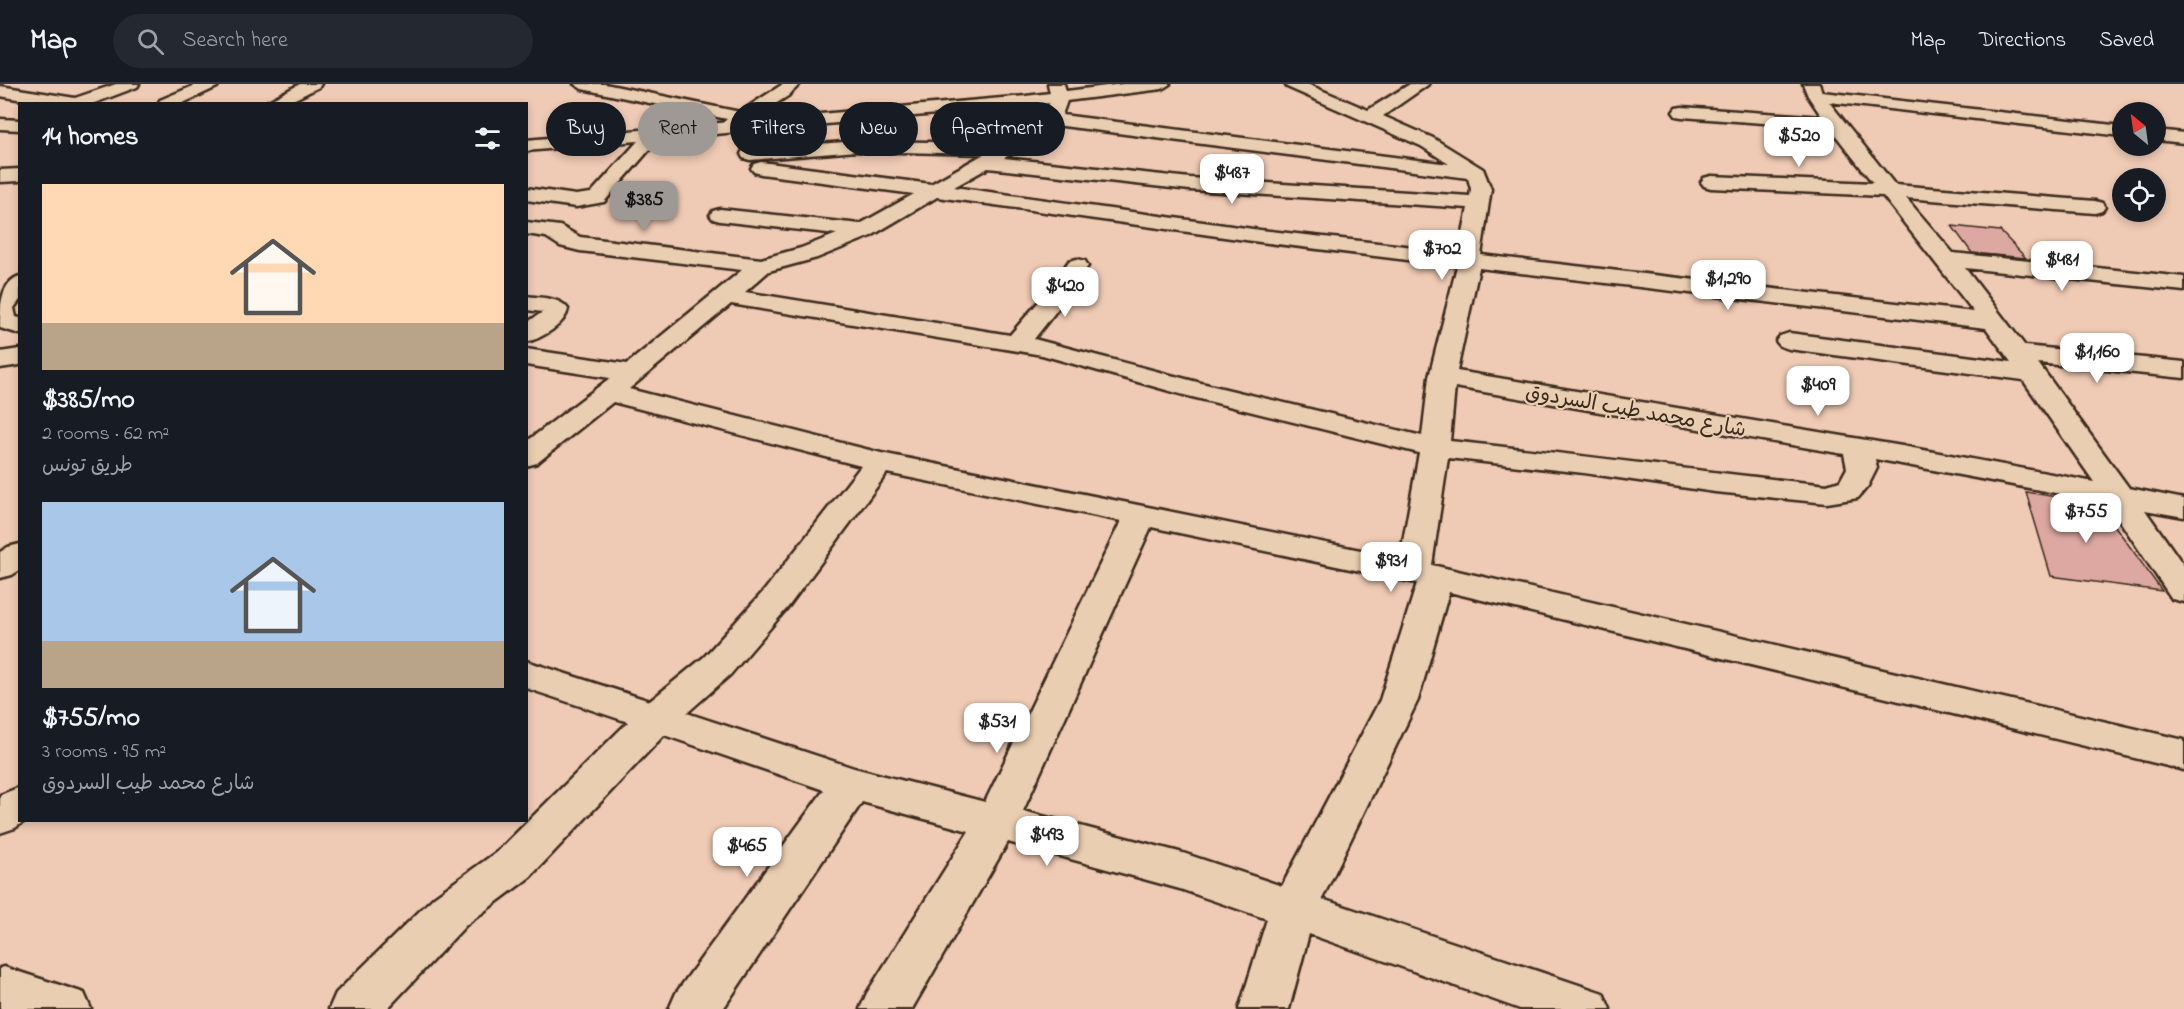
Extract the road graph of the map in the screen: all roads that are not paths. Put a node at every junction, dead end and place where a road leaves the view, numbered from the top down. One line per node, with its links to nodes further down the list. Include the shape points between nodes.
1 (48, 84): 14 (street)
2 (131, 84): 17 (street)
3 (211, 84): 18 (street)
4 (313, 84): 19 (street)
5 (582, 84): 15 (street)
6 (638, 84): 15 (street)
7 (792, 84): 20 (street)
8 (1028, 84): 12 (street)
9 (1162, 84): 12 (street)
10 (1293, 84): 23 (street)
11 (1421, 84): 23 (street)
12 (1058, 89): 22 (street)
13 (1814, 90): 26 (street); 29 (street)
14 (8, 92): 16 (street)
15 (620, 92): 24 (street)
16 (73, 102)
17 (82, 102)
18 (170, 102)
19 (275, 102)
20 (767, 102)
21 (1682, 112): 26 (street)
22 (827, 113)
23 (1370, 117): 38 (street, via 1426,142)
24 (730, 121)
25 (1065, 121): 38 (street)
26 (1835, 123): 42 (street)
27 (0, 124): 28 (street)
28 (18, 125)
29 (2112, 130)
30 (638, 136): 33 (street)
31 (2166, 136): 32 (street)
32 (2184, 138)
33 (528, 146)
34 (930, 151): 43 (street, via 857,146 754,161)
35 (638, 152): 45 (street, via 597,198)
36 (995, 156): 43 (street)
37 (1004, 156): 46 (street, via 1190,184)
38 (1476, 173): 46 (street)
39 (18, 175): 40 (street)
40 (0, 176)
41 (1711, 182): 42 (street)
42 (1887, 190): 47 (street); 52 (street)
43 (930, 191): 51 (street); 53 (street)
44 (528, 194): 45 (street)
45 (587, 200): 50 (street, via 577,213)
46 (1480, 203): 53 (street)
47 (2095, 207)
48 (720, 215): 51 (street)
49 (528, 228): 50 (street)
50 (552, 231): 54 (street, via 580,244)
51 (863, 231): 54 (street, via 809,253)
52 (1945, 259): 56 (street); 60 (street)
53 (1469, 261): 60 (street); 71 (street)
54 (761, 266): 58 (street)
55 (1077, 266): 64 (street)
56 (2184, 284)
57 (18, 286): 61 (street, via 2,308 5,321)
58 (728, 296): 64 (street); 72 (street)
59 (528, 303): 62 (street, via 556,309 555,315)
60 (1991, 321): 65 (street)
61 (18, 326)
62 (528, 334)
63 (1789, 340): 70 (street)
64 (1017, 343): 73 (street)
65 (2014, 353): 69 (street); 70 (street)
66 (18, 357): 68 (street)
67 (528, 358): 72 (street)
68 (0, 360)
69 (2184, 370)
70 (2030, 373): 77 (street)
71 (1442, 377): 73 (street); 74 (street, شارع محمد طيب السردوق)
72 (620, 383): 75 (street); 76 (street)
73 (1435, 448): 74 (street, via 1827,494 1847,491 1853,486 1862,468); 82 (street)
74 (1858, 448): 77 (street, شارع محمد طيب السردوق)
75 (528, 455)
76 (880, 462): 79 (street); 85 (street, via 776,599 717,666)
77 (2120, 495): 78 (street, شارع محمد طيب السردوق); 83 (street)
78 (2184, 508)
79 (1140, 515): 82 (street); 90 (street)
80 (18, 555): 81 (street)
81 (0, 568)
82 (1425, 574): 86 (street); 91 (street, via 1399,700)
83 (2184, 591)
84 (528, 675): 85 (street)
85 (656, 718): 87 (street); 94 (street, via 514,864 450,911)
86 (2184, 755)
87 (852, 783): 90 (street); 95 (street)
88 (18, 804): 89 (street)
89 (0, 816)
90 (997, 822): 91 (street, via 1183,871); 96 (street)
91 (1293, 910): 97 (street); 98 (street)
92 (1, 992): 93 (street)
93 (66, 1009)
94 (354, 1009)
95 (694, 1009)
96 (885, 1009)
97 (1263, 1009)
98 (1585, 1009)

